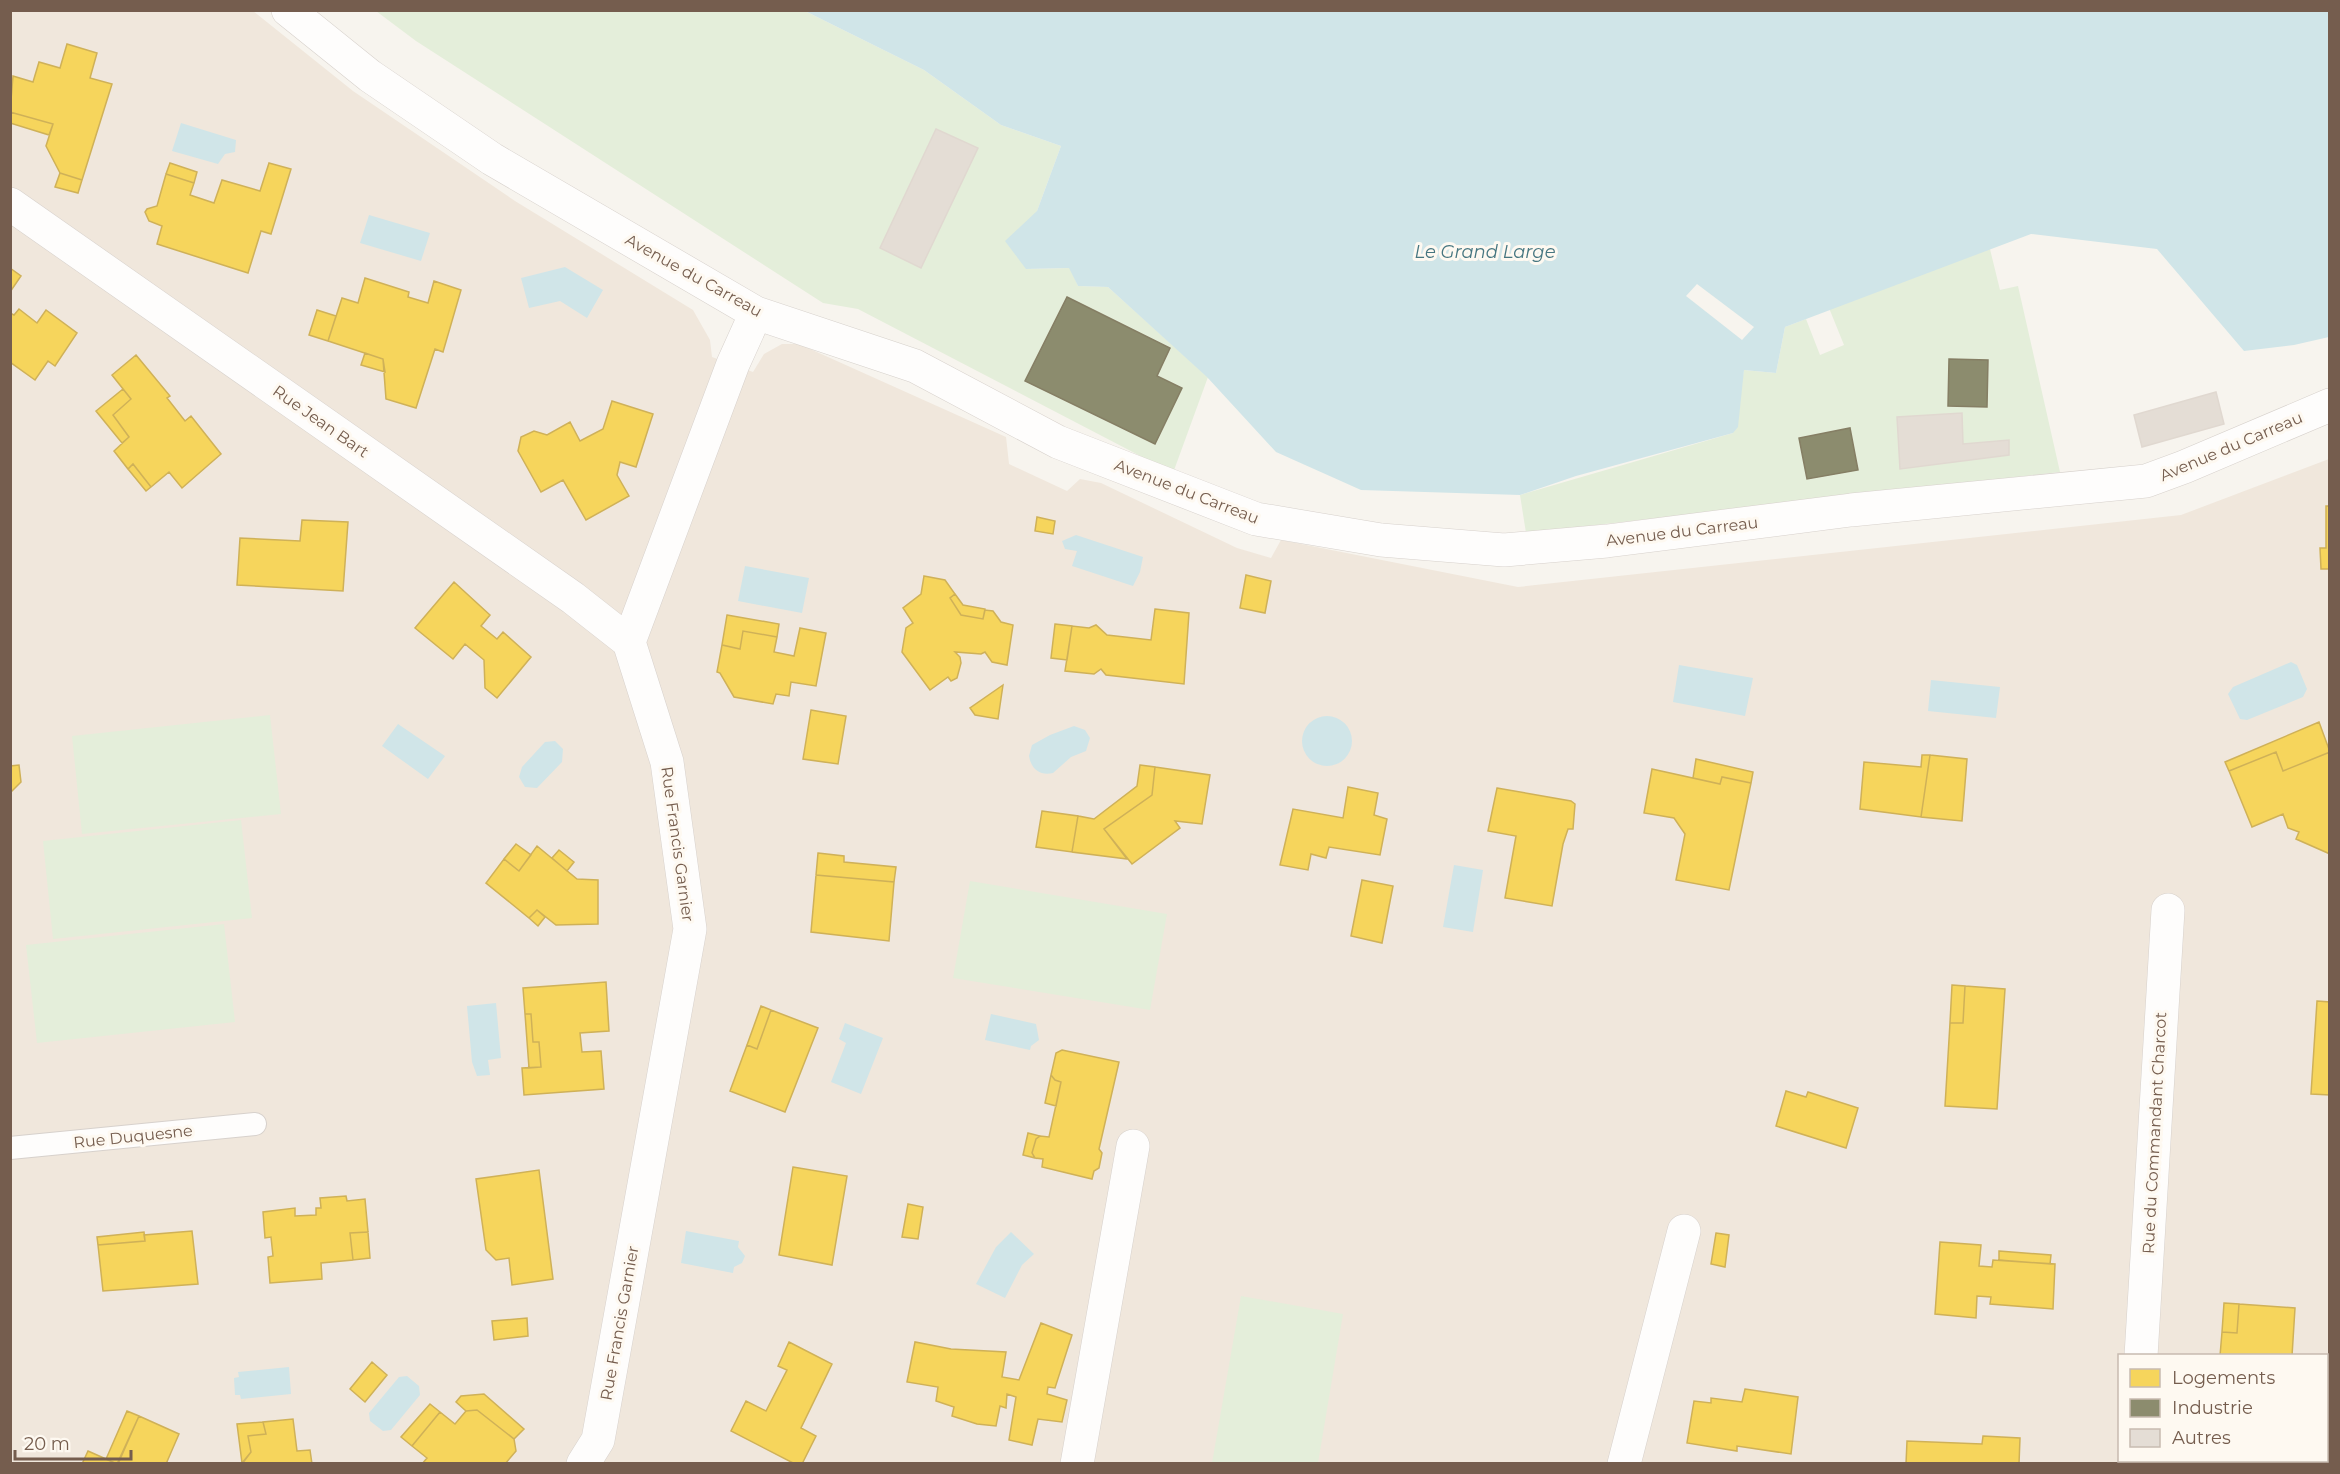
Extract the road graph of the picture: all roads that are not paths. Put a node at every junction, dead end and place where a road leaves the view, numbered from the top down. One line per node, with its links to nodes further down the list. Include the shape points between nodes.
1 (288, 10): 3 (street, Avenue du Carreau, via 370,76 492,159)
2 (10, 204): 5 (street, Rue Jean Bart, via 563,591)
3 (756, 313): 4 (street, Avenue du Carreau, via 915,366 1058,442 1256,519 1381,540 1504,550 2146,481); 5 (street, via 733,364)
4 (2330, 405)
5 (629, 642): 12 (street, Rue Francis Garnier, via 667,762 690,929 598,1440)
6 (2168, 910): 11 (street, Rue du Commandant Charcot)
7 (255, 1124): 9 (lane, Rue Duquesne)
8 (1132, 1146): 13 (street)
9 (10, 1148)
10 (1684, 1231): 14 (street)
11 (2141, 1354)
12 (583, 1464)
13 (1077, 1464)
14 (1624, 1464)

